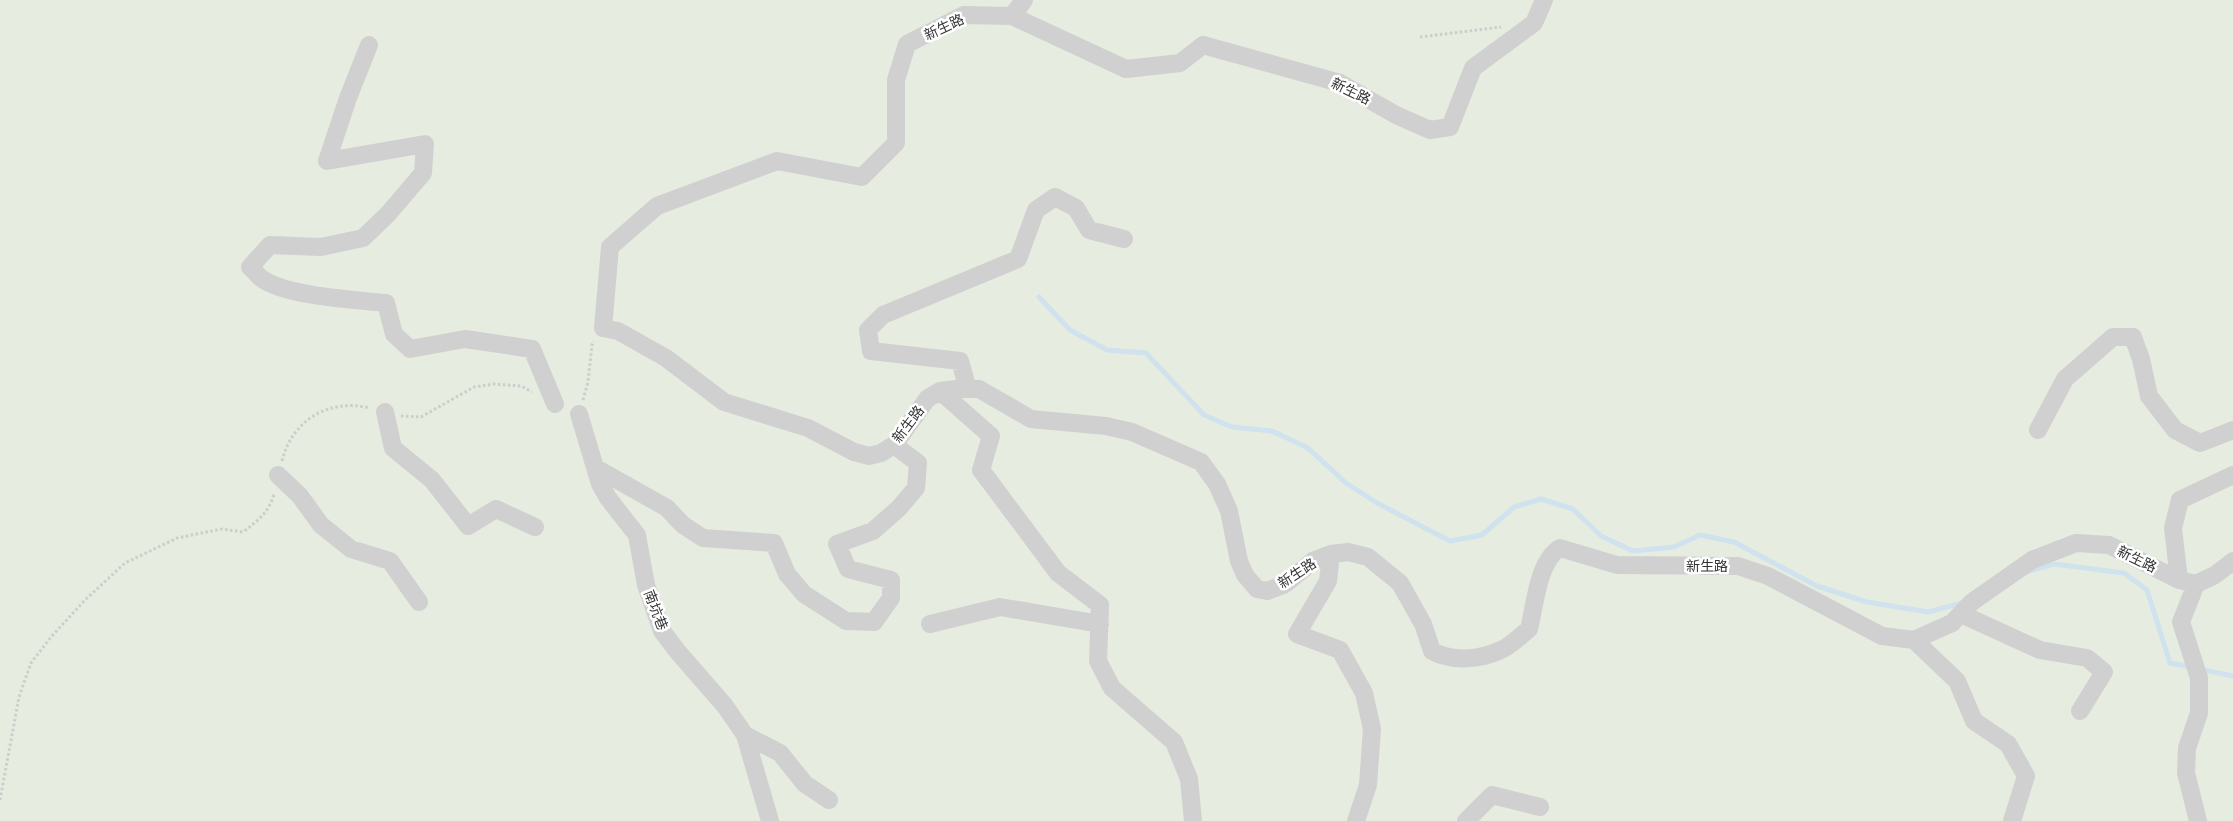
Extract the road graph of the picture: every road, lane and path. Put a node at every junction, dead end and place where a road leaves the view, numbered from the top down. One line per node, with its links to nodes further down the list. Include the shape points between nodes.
1 (1024, 0): 3 (street)
2 (1544, 0): 3 (street, 新生路, via 1534,23 1473,68 1450,127 1430,130 1340,83 1203,45 1180,63 1126,69)
3 (1012, 16): 8 (street, 新生路, via 964,15 907,44 896,80 896,143 862,177 777,161 657,206 610,247)
4 (1506, 26): 5 (path)
5 (1420, 37)
6 (368, 45): 11 (street, via 327,161 425,144 423,172 388,214 362,238 321,247 270,245 250,267 261,279 278,286 320,296 386,304 394,334 410,349 464,339 532,350)
7 (1124, 239): 9 (street, via 1089,230 1076,208 1055,197 1036,210 1018,259 883,315 868,330 871,351 960,361)
8 (603, 328): 13 (path, via 592,345 588,382); 16 (street, 新生路, via 618,331 666,358 724,402 808,428 854,452 869,456)
9 (968, 389): 10 (street, 新生路); 21 (street, 新生路, via 979,388 1031,419 1123,430 1201,462 1230,510 1239,561 1245,575 1257,589 1267,591 1285,584 1313,561)
10 (940, 391): 16 (street, 新生路, via 927,399); 28 (street, via 991,436 981,470 1058,573 1100,605)
11 (555, 404): 12 (path, via 522,386 494,384 474,387 421,417)
12 (385, 412): 18 (path, via 358,405 328,409 305,420 292,435); 20 (street, via 393,448 432,480 468,526 496,509)
13 (579, 414): 17 (street, 南坑巷)
14 (2038, 430): 15 (street, via 2065,379 2113,337 2133,337 2148,396 2176,430 2200,443)
15 (2233, 430)
16 (894, 445): 17 (street, via 918,463 916,488 873,531 836,544 848,569 891,580 891,598 874,622 846,621 804,594 787,574 774,543 703,538 683,525 667,508)
17 (596, 468): 31 (street, 南坑巷, via 608,498 637,535 646,585 662,631)
18 (278, 475): 25 (street, via 300,496 321,525 351,550 390,561); 32 (path, via 272,502 262,518 243,532 222,529 177,538 125,563 51,637 31,664 19,697)
19 (2233, 475): 23 (street, via 2180,500 2173,528)
20 (535, 527)
21 (1331, 554): 29 (street, 新生路, via 1348,552 1368,557 1400,583 1423,624 1432,651 1445,657 1476,658 1502,650 1529,629 1543,568 1552,552 1560,548 1617,565 1738,566 1768,576 1882,636); 37 (street, via 1328,581 1297,634 1340,650 1364,693 1372,729 1368,784)
22 (2233, 561): 24 (street)
23 (2179, 580): 24 (street, 新生路); 26 (street, 新生路, via 2108,545 2076,543 2032,560)
24 (2196, 584): 40 (street, via 2180,622 2199,678 2199,713 2187,748 2186,774)
25 (419, 602)
26 (1966, 608): 29 (street, 新生路, via 1952,623); 30 (street, via 2040,650 2087,658 2104,672)
27 (930, 624): 28 (street, via 1000,607)
28 (1100, 624): 36 (street, via 1098,661 1112,688 1174,742 1189,779)
29 (1914, 640): 39 (street, via 1957,681 1974,720 2008,744 2026,776)
30 (2080, 711)
31 (745, 735): 33 (street, via 780,753 805,784); 35 (street, 南坑巷)
32 (0, 800)
33 (829, 800)
34 (1540, 807): 38 (street, via 1492,795)
35 (770, 821)
36 (1193, 821)
37 (1356, 821)
38 (1466, 821)
39 (2012, 821)
40 (2198, 821)

